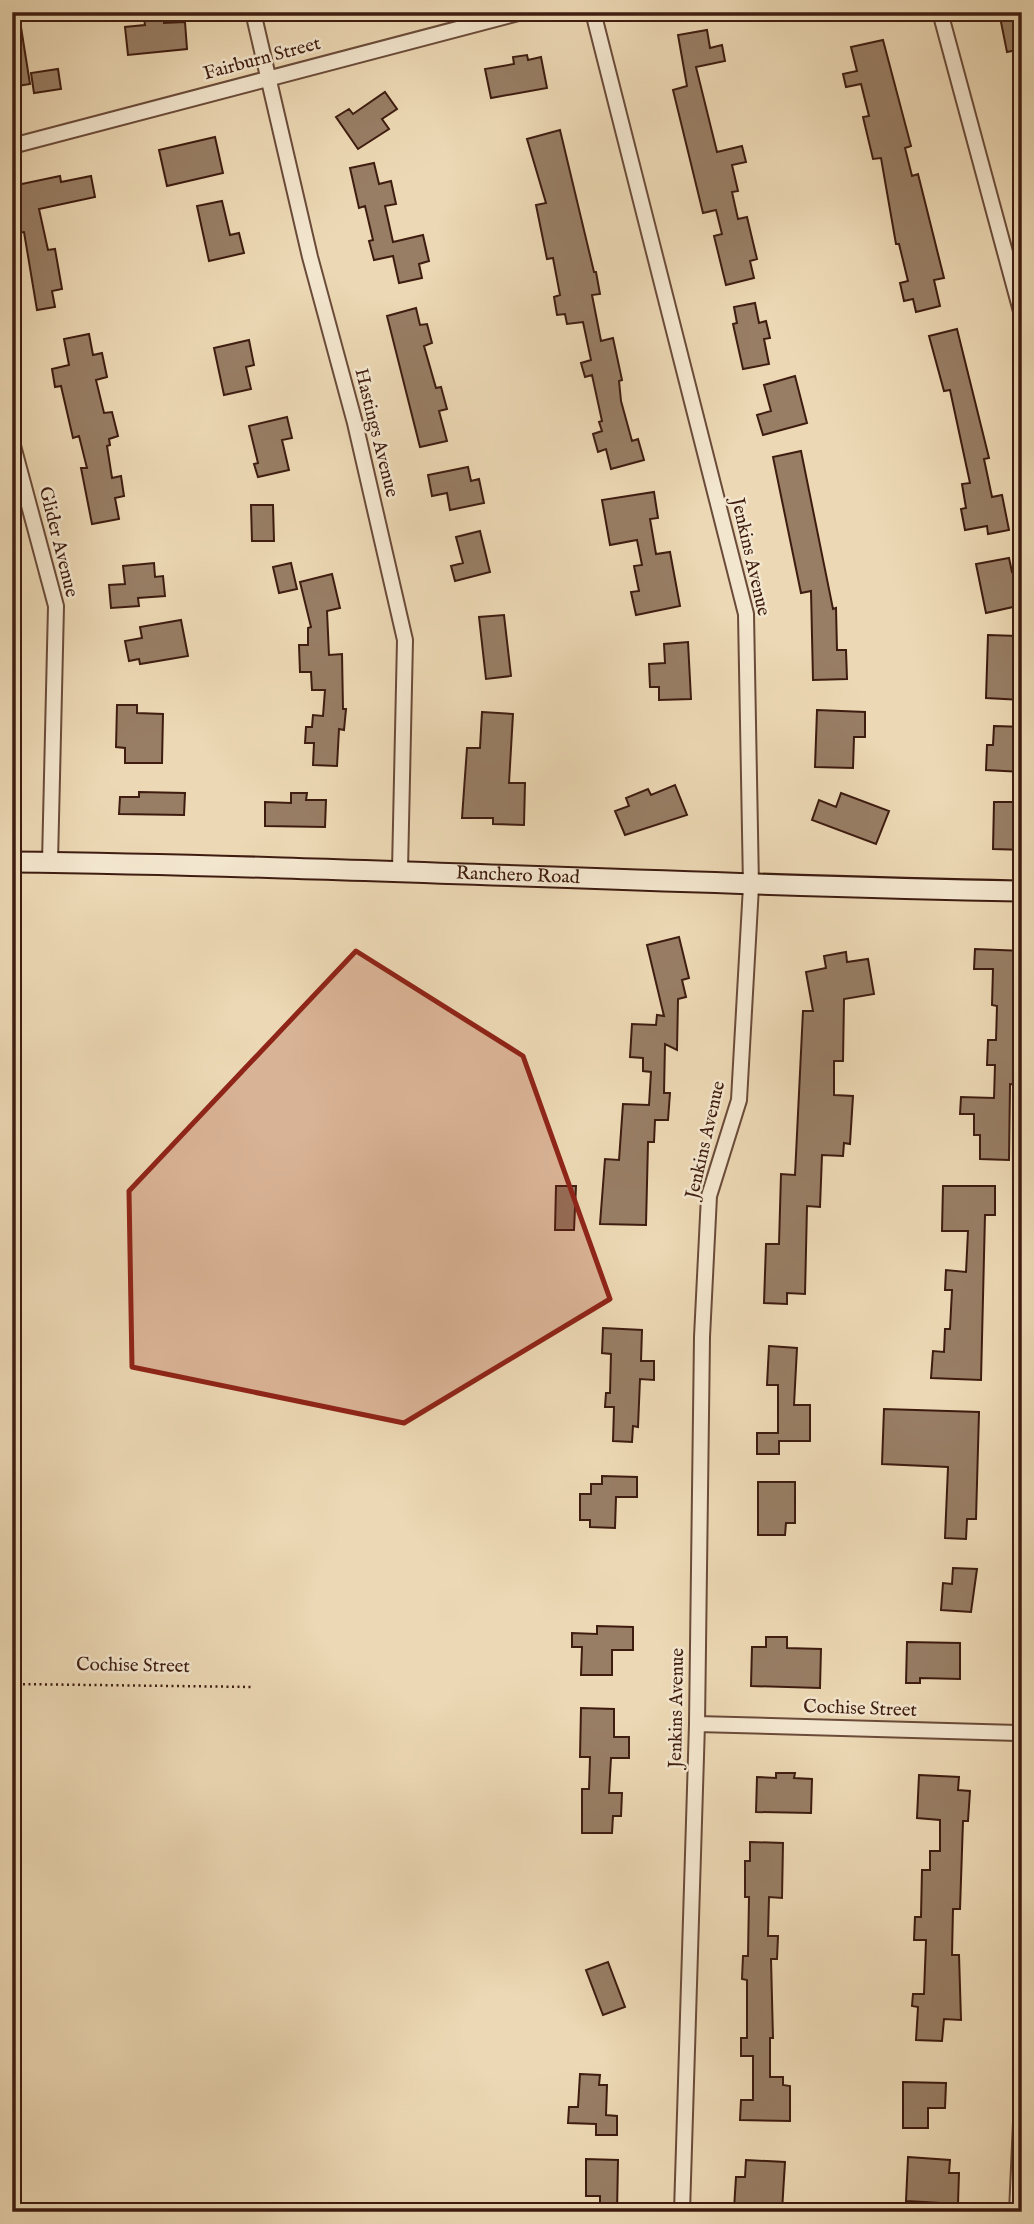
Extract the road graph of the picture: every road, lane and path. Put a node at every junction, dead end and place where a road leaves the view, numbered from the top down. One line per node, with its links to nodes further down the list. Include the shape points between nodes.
1 (253, 12): 5 (street, Hastings Avenue)
2 (522, 12): 5 (street, Fairburn Street)
3 (593, 12): 12 (street, Jenkins Avenue, via 746,614)
4 (940, 12): 7 (street)
5 (270, 77): 6 (street, Fairburn Street); 11 (street, Hastings Avenue, via 405,640)
6 (12, 146)
7 (1022, 315)
8 (12, 442): 10 (street, Glider Avenue, via 55,606)
9 (12, 862): 10 (main road, Ranchero Road)
10 (50, 862): 11 (main road, Ranchero Road)
11 (401, 870): 12 (main road, Ranchero Road)
12 (751, 886): 13 (main road, Ranchero Road); 16 (street, Jenkins Avenue, via 739,1100 709,1196 702,1337)
13 (1022, 891)
14 (12, 1684): 15 (path, Cochise Street)
15 (254, 1687)
16 (697, 1724): 17 (street, Cochise Street); 19 (street, Jenkins Avenue)
17 (1022, 1733)
18 (1022, 2100): 20 (street)
19 (682, 2212)
20 (1017, 2212)

